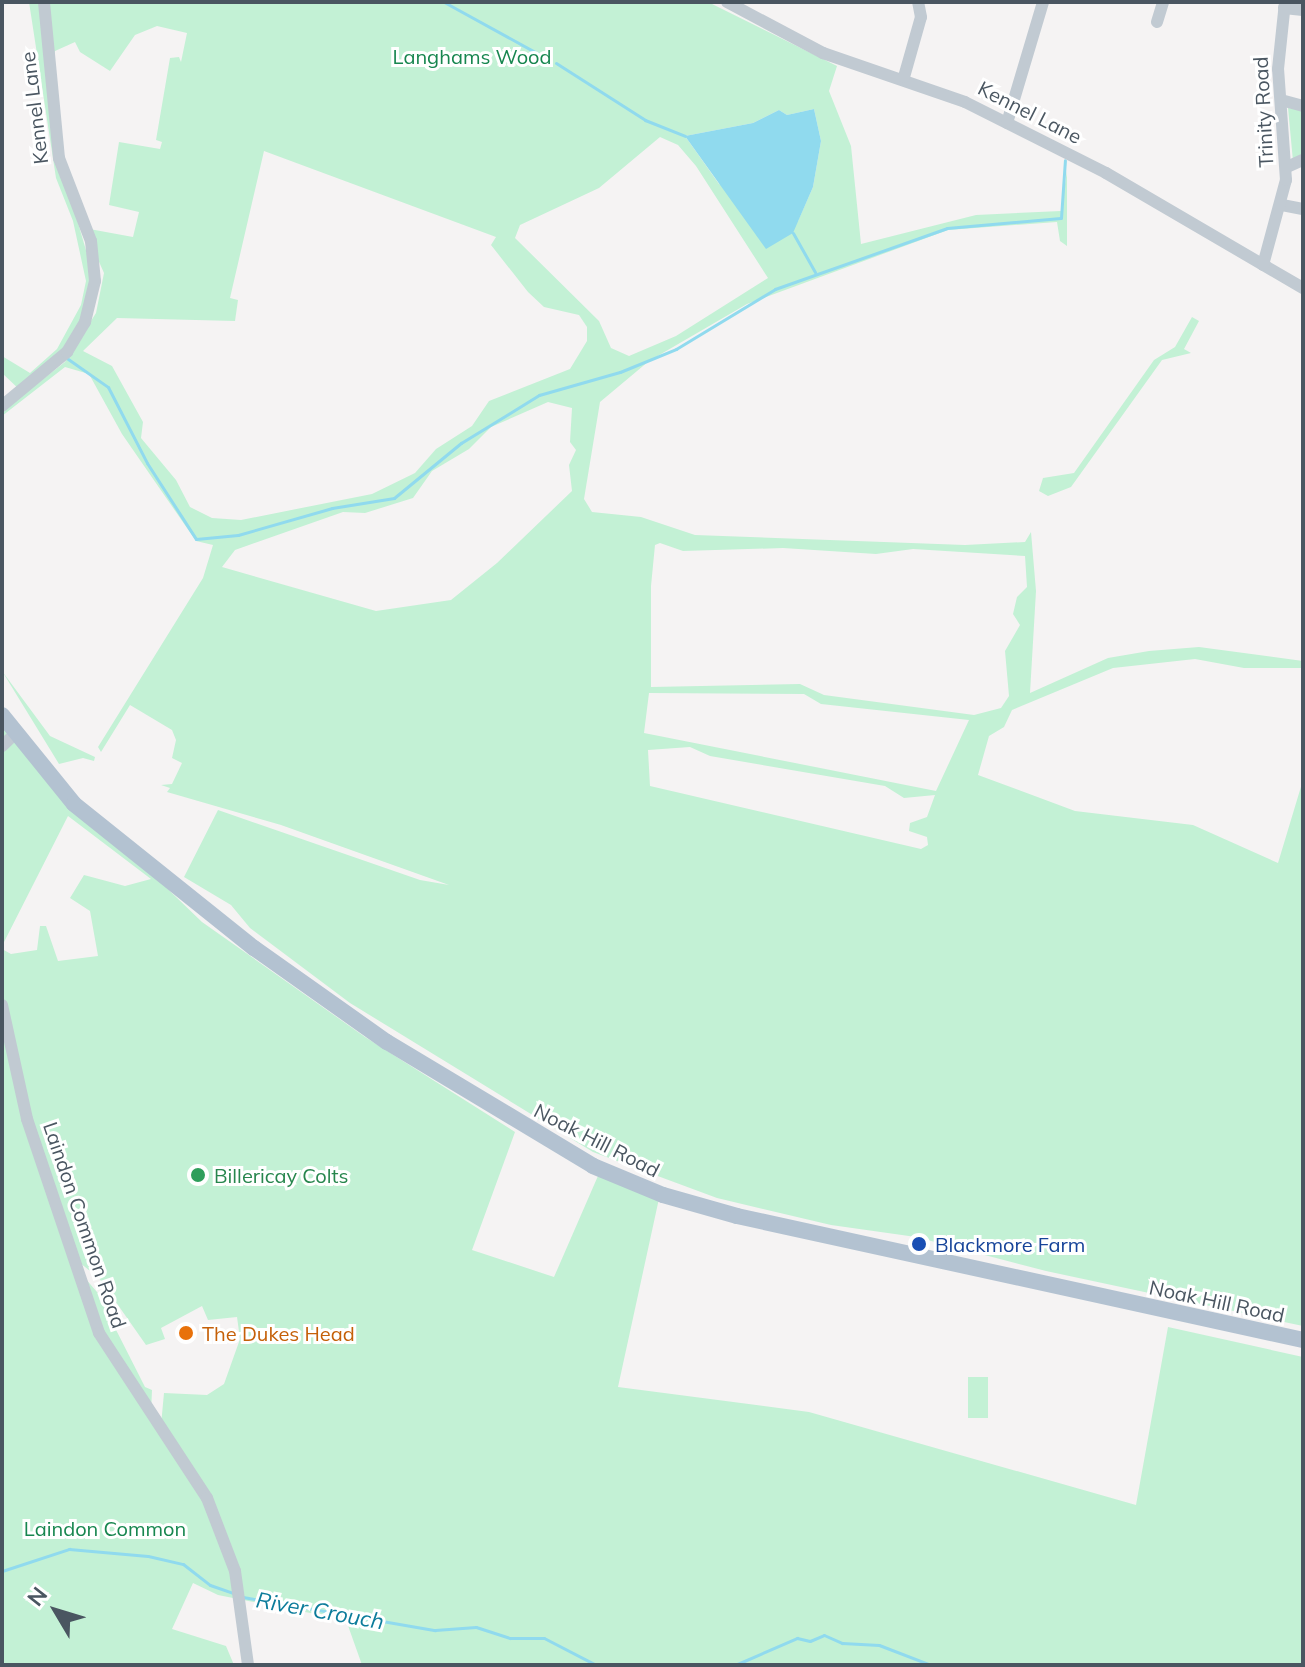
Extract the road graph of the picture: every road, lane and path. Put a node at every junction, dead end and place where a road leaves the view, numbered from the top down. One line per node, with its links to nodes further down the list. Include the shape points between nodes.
1 (44, 2): 19 (street, Kennel Lane, via 59,158 91,241 95,281 85,322 67,352)
2 (918, 2): 9 (street, via 921,17)
3 (1043, 2): 12 (street)
4 (1163, 2): 8 (street)
5 (733, 4): 9 (street, Kennel Lane, via 823,53)
6 (1285, 5): 7 (street); 10 (street, Trinity Road, via 1278,69)
7 (1303, 10)
8 (1157, 22)
9 (904, 77): 12 (street, Kennel Lane)
10 (1281, 100): 11 (street); 14 (street, Trinity Road)
11 (1303, 106)
12 (1007, 123): 17 (street, Kennel Lane, via 1106,173)
13 (1303, 160): 14 (street)
14 (1287, 167): 15 (street, Trinity Road)
15 (1282, 205): 16 (street); 17 (street, Trinity Road)
16 (1303, 209)
17 (1263, 265): 18 (street, Kennel Lane)
18 (1303, 288)
19 (2, 406)
20 (2, 715): 21 (main road, Noak Hill Road)
21 (15, 734): 22 (street); 24 (main road, Noak Hill Road, via 74,804 254,948 387,1042 593,1166 663,1195 737,1216)
22 (2, 746)
23 (2, 1005): 25 (street, Laindon Common Road, via 27,1119 99,1333 207,1498 235,1571)
24 (1303, 1340)
25 (248, 1665)

